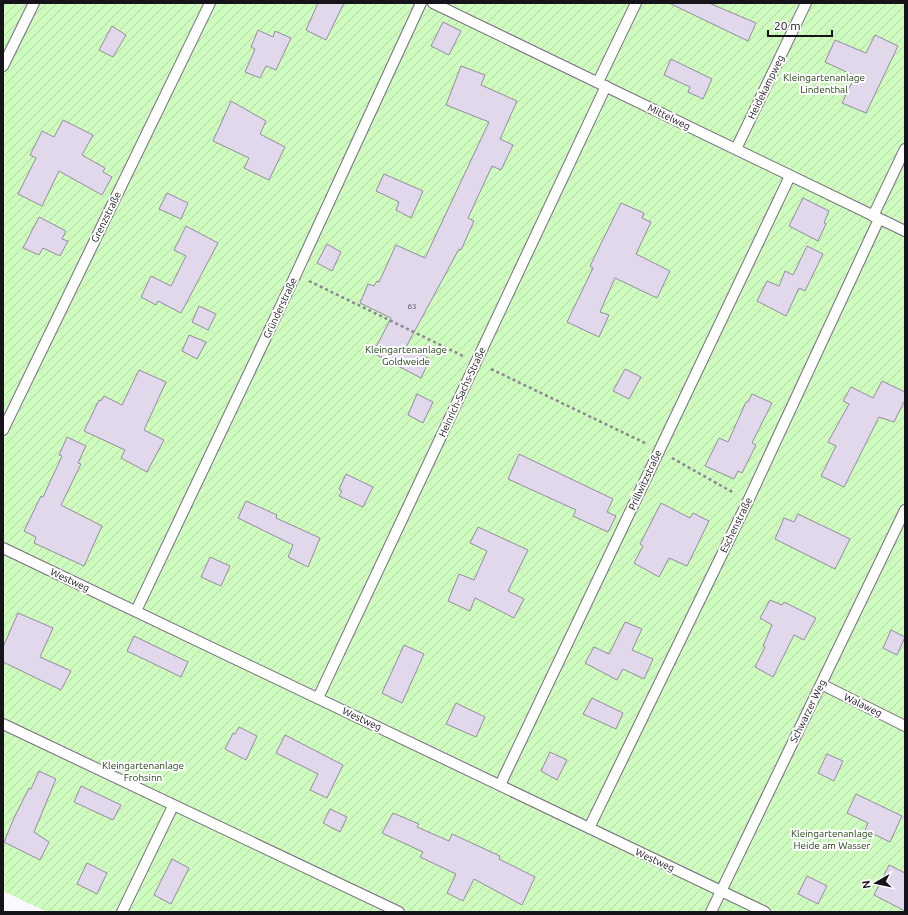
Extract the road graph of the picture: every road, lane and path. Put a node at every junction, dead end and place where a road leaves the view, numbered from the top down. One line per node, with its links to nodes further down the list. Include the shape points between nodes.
1 (34, 3): 7 (lane)
2 (210, 3): 16 (lane, Grenzstraße)
3 (421, 3): 14 (lane, Gründerstraße)
4 (433, 3): 8 (lane, Mittelweg)
5 (636, 3): 8 (lane, Heinrich-Sachs-Straße)
6 (806, 3): 9 (lane, Heidekampweg)
7 (3, 66)
8 (602, 84): 9 (lane, Mittelweg); 15 (lane, Heinrich-Sachs-Straße)
9 (736, 149): 11 (lane, Mittelweg)
10 (905, 149): 12 (lane, Eschenstraße)
11 (790, 176): 12 (lane, Mittelweg); 17 (lane, Prillwitzstraße)
12 (876, 218): 13 (lane, Mittelweg); 18 (lane, Eschenstraße)
13 (905, 231)
14 (296, 274): 15 (path); 21 (lane, Gründerstraße)
15 (476, 362): 17 (path); 23 (lane, Heinrich-Sachs-Straße)
16 (3, 430)
17 (659, 450): 18 (path); 26 (lane, Prillwitzstraße)
18 (748, 501): 28 (lane, Eschenstraße)
19 (905, 510): 22 (lane, Schwarzer Weg)
20 (3, 548): 21 (lane, Westweg)
21 (136, 611): 23 (lane, Westweg)
22 (821, 684): 25 (lane, Walaweg); 29 (lane, Schwarzer Weg)
23 (318, 698): 26 (lane, Westweg)
24 (3, 724): 27 (lane)
25 (905, 726)
26 (500, 785): 28 (lane, Westweg)
27 (173, 806): 30 (lane); 31 (lane)
28 (589, 828): 29 (lane, Westweg)
29 (722, 891): 32 (lane, Schwarzer Weg); 33 (lane, Westweg)
30 (122, 912)
31 (399, 912)
32 (712, 912)
33 (765, 912)

